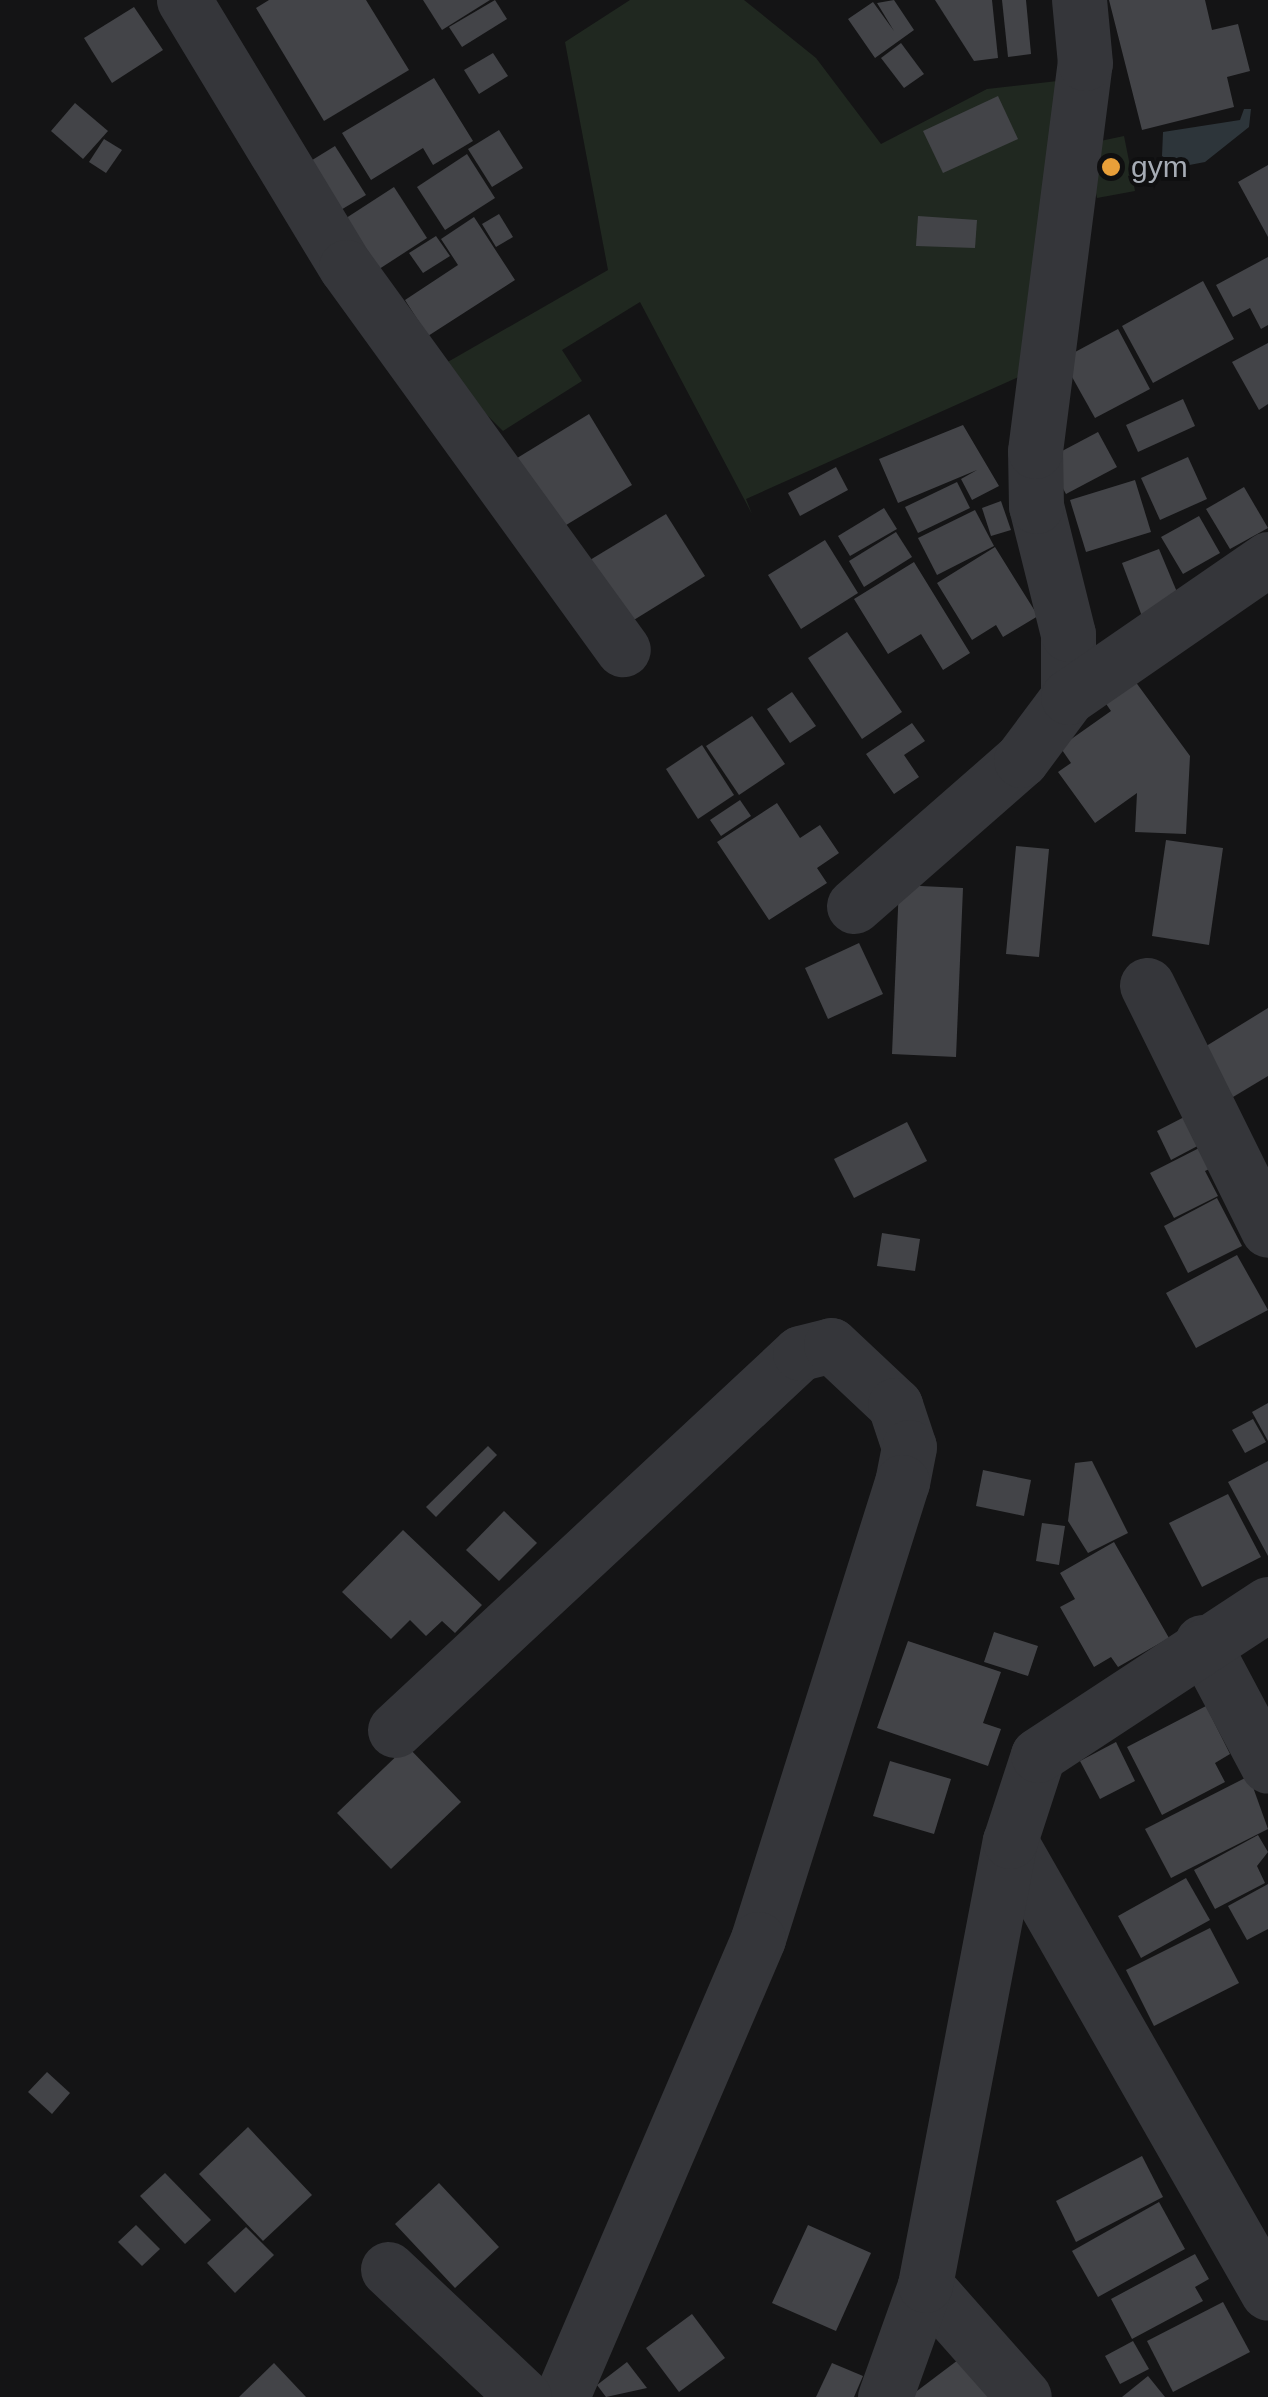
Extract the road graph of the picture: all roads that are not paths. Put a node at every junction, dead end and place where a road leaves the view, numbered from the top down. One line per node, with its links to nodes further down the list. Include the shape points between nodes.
1 (184, 0): 4 (street, via 346,267)
2 (1079, 0): 5 (street, via 1085,63 1034,452 1036,506 1068,634)
3 (1268, 559): 5 (street)
4 (623, 649)
5 (1068, 697): 6 (street, via 1020,760)
6 (854, 906)
7 (1147, 985): 8 (street)
8 (1268, 1230)
9 (1268, 1604): 10 (street)
10 (1202, 1642): 12 (street); 13 (street, via 1056,1735 1038,1756)
11 (395, 1730): 18 (street, via 816,1342 849,1357 895,1405 910,1447 902,1482 758,1939)
12 (1268, 1766)
13 (1010, 1841): 15 (street); 16 (street)
14 (388, 2268): 17 (street)
15 (925, 2285): 19 (street); 20 (street)
16 (1268, 2293)
17 (524, 2397)
18 (562, 2397)
19 (885, 2397)
20 (1024, 2397)

